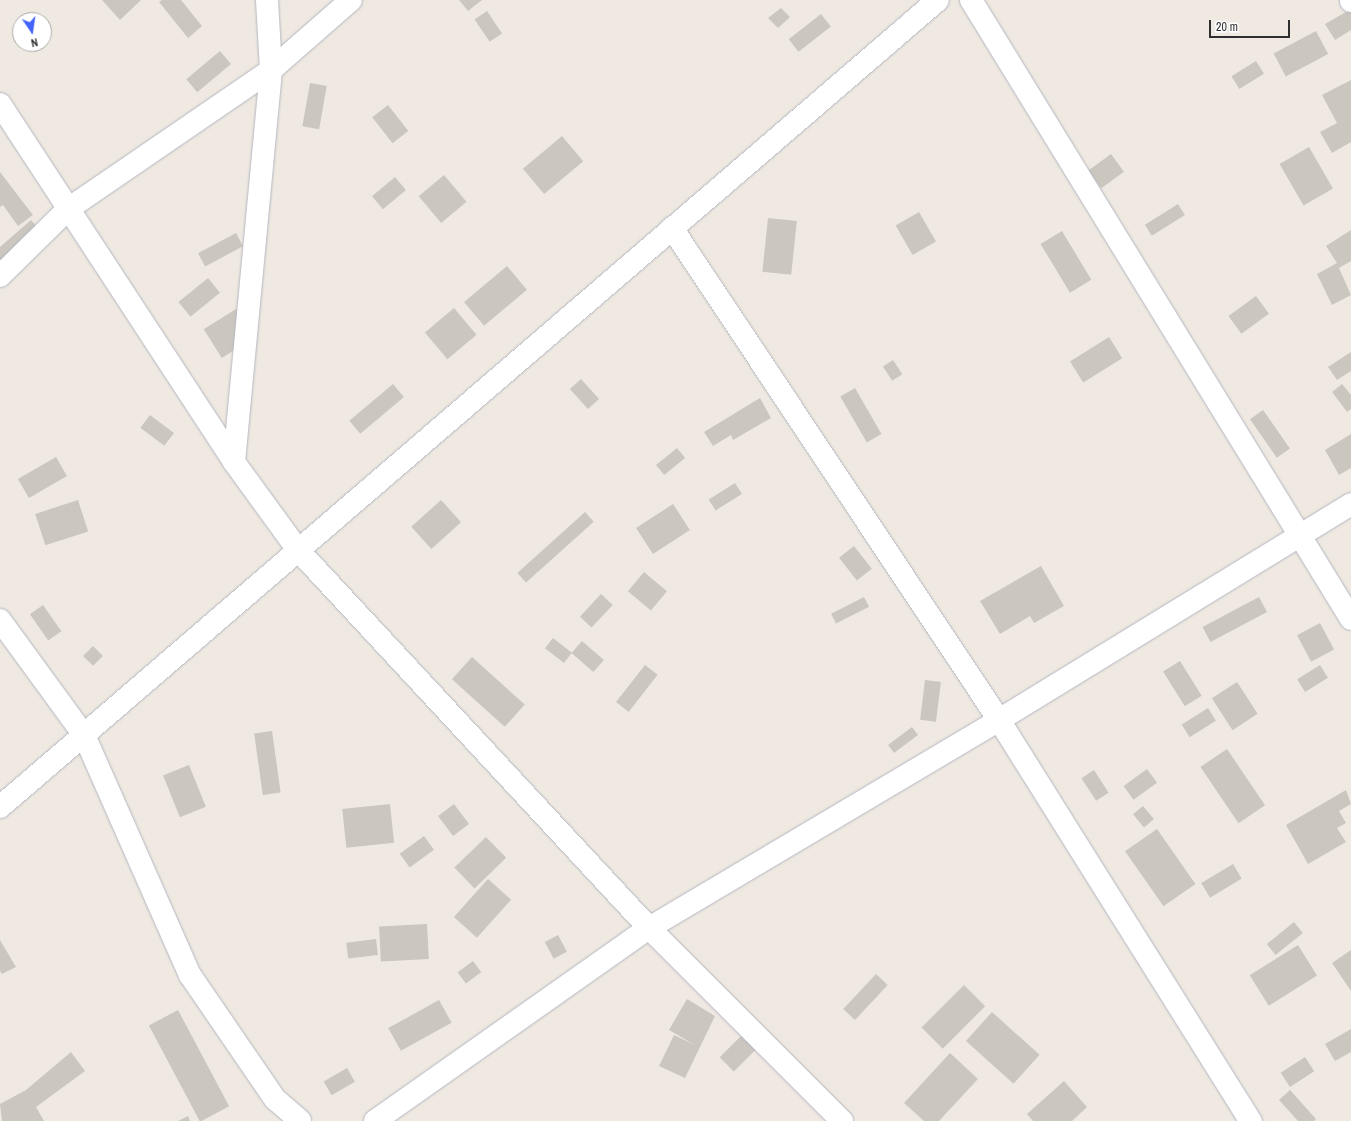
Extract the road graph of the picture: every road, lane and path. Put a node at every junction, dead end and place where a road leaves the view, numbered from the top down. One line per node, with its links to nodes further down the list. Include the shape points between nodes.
1 (267, 0): 5 (street)
2 (351, 0): 5 (street)
3 (938, 0): 8 (street)
4 (971, 0): 12 (street)
5 (271, 70): 7 (street); 10 (street)
6 (0, 104): 7 (street)
7 (68, 209): 9 (street); 10 (street)
8 (672, 228): 13 (street); 16 (street)
9 (0, 276)
10 (234, 462): 13 (street)
11 (1351, 504): 12 (street)
12 (1300, 536): 14 (street); 16 (street)
13 (298, 550): 17 (street); 19 (street)
14 (1351, 619)
15 (0, 620): 17 (street)
16 (999, 720): 19 (street); 23 (street)
17 (84, 735): 18 (street); 20 (street, via 190,975 275,1099)
18 (0, 807)
19 (649, 928): 21 (street); 22 (street)
20 (300, 1121)
21 (375, 1121)
22 (842, 1121)
23 (1251, 1121)

